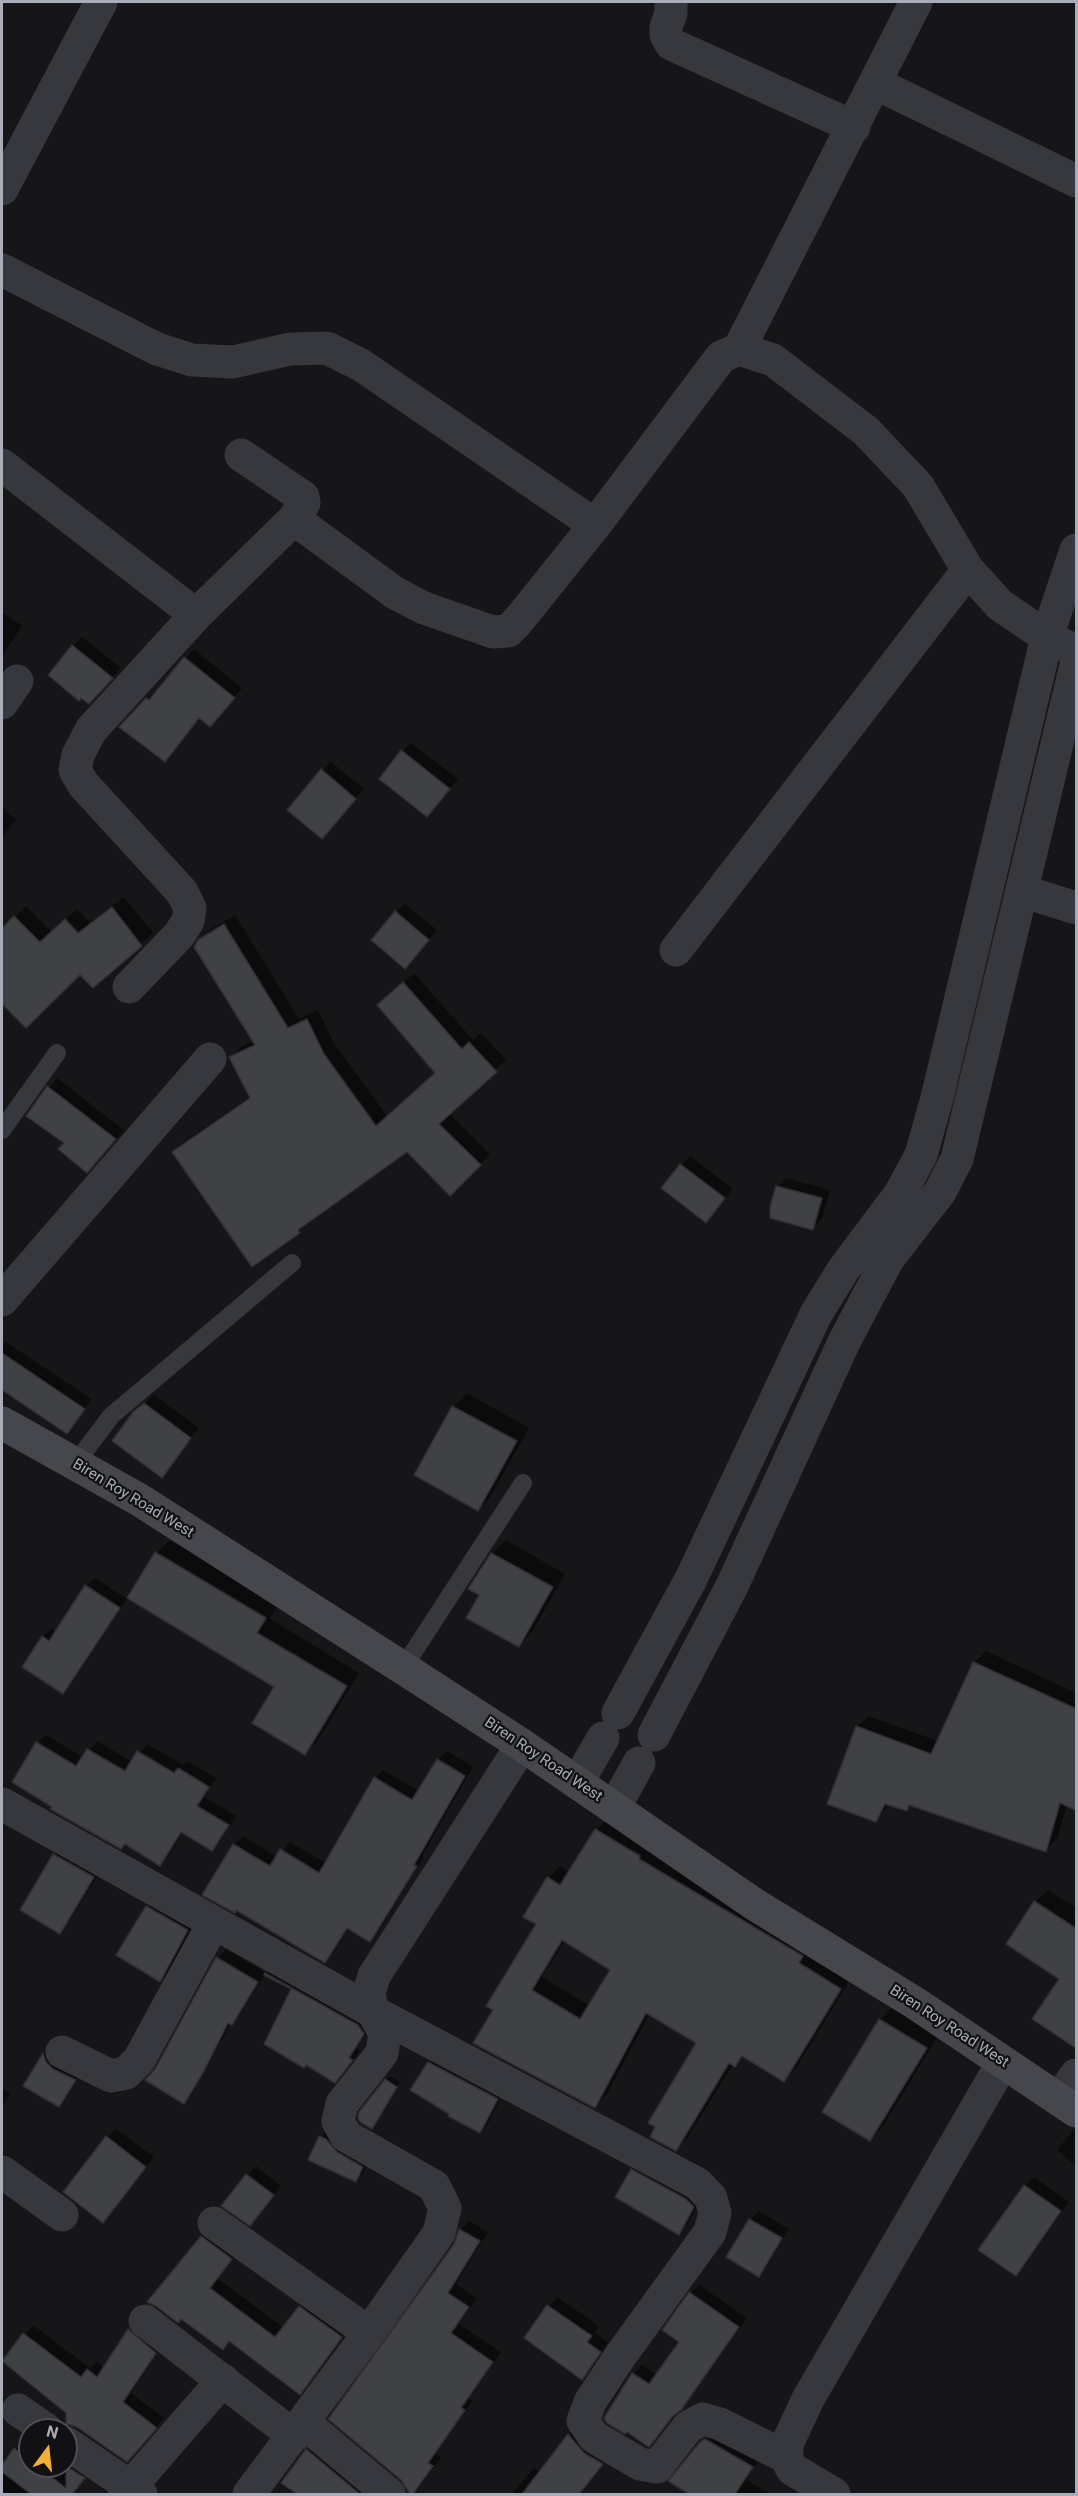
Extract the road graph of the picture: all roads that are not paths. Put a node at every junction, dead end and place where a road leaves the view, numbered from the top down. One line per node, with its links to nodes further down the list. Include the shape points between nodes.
1 (101, 2): 7 (street)
2 (671, 2): 5 (street, via 666,27 670,44)
3 (916, 2): 4 (street)
4 (875, 83): 5 (street); 6 (street)
5 (854, 127): 9 (street)
6 (1077, 181)
7 (2, 189)
8 (2, 270): 13 (street, via 156,349 192,360 233,362 290,348 327,348 361,365)
9 (739, 349): 13 (street, via 721,357); 15 (street, via 773,360 866,431 918,486)
10 (242, 455): 12 (street, via 303,497 304,503)
11 (2, 465): 16 (street)
12 (294, 519): 13 (street, via 395,593 424,608 493,632 508,631 518,621); 16 (street)
13 (595, 525)
14 (1077, 550): 17 (street)
15 (968, 570): 17 (street, via 1000,605); 22 (street)
16 (196, 615): 23 (street, via 91,730 75,770 83,784 182,892 190,908 188,921 179,935)
17 (1047, 637): 18 (street); 34 (street, via 921,1155 900,1194 843,1270 816,1314 691,1579)
18 (1077, 651)
19 (1077, 665): 20 (street)
20 (1022, 891): 21 (street); 36 (street, via 957,1159 940,1191 888,1259 864,1304 732,1586)
21 (1077, 908)
22 (676, 950)
23 (129, 987)
24 (57, 1053): 26 (lane)
25 (210, 1059): 28 (street)
26 (2, 1130)
27 (292, 1263): 30 (lane, via 111,1416)
28 (2, 1300)
29 (2, 1423): 30 (main road, Biren Roy Road West)
30 (75, 1464): 32 (main road, Biren Roy Road West, via 138,1499)
31 (523, 1483): 32 (lane)
32 (403, 1668): 33 (main road, Biren Roy Road West)
33 (522, 1745): 34 (main road, Biren Roy Road West); 38 (street, via 374,1976 369,1994)
34 (577, 1783): 36 (main road, Biren Roy Road West)
35 (2, 1804): 37 (street)
36 (614, 1809): 40 (main road, Biren Roy Road West, via 754,1904)
37 (213, 1924): 38 (street); 39 (street, via 139,2060 126,2073 111,2076)
38 (372, 2011): 46 (street, via 385,2033 382,2053 342,2104 338,2121 346,2136 434,2186 445,2208 439,2233); 52 (street, via 698,2184 711,2198 715,2213 710,2232 590,2402 583,2421 594,2437 640,2464 657,2467 688,2427 703,2419)
39 (62, 2052)
40 (1003, 2062): 41 (main road, Biren Roy Road West); 52 (street, via 808,2399 788,2442)
41 (1071, 2095)
42 (2, 2172): 43 (street)
43 (62, 2215)
44 (214, 2223): 46 (street)
45 (145, 2321): 47 (street)
46 (369, 2333): 50 (street)
47 (223, 2380): 50 (street); 53 (street)
48 (18, 2410): 49 (street)
49 (30, 2418)
50 (299, 2430): 54 (street); 55 (street)
51 (78, 2452): 53 (street)
52 (786, 2457): 56 (street, via 792,2469)
53 (132, 2492)
54 (249, 2494)
55 (389, 2494)
56 (834, 2494)

